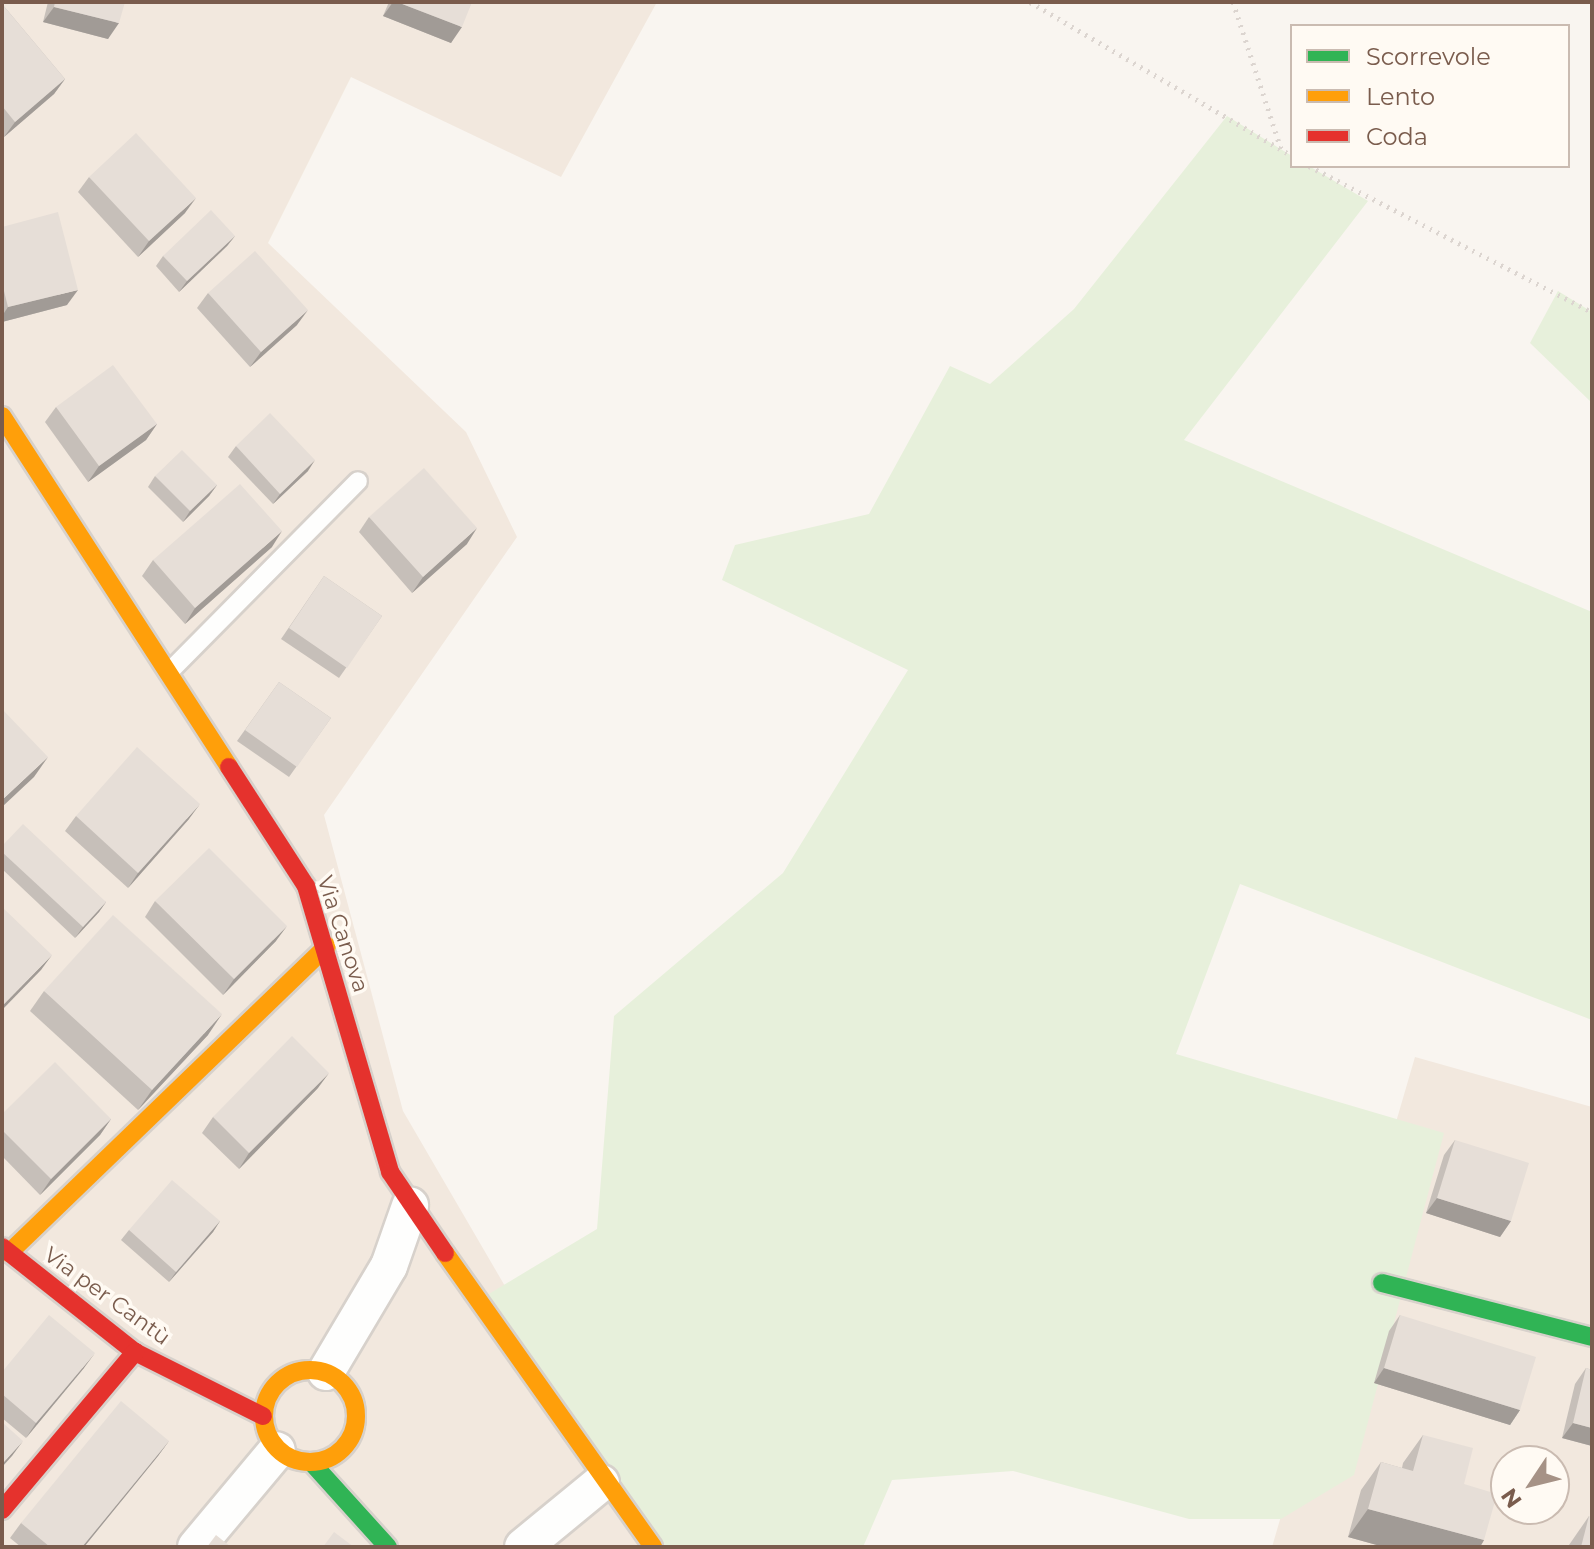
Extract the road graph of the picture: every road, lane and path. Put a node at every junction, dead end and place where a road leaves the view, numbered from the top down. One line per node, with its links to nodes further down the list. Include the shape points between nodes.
1 (1030, 2): 3 (path)
2 (1233, 2): 3 (path)
3 (1281, 150): 4 (path)
4 (1290, 155)
5 (1313, 168): 6 (path)
6 (1592, 312)
7 (2, 416): 9 (street, Via Canova)
8 (358, 481): 9 (lane)
9 (170, 671): 10 (street, Via Canova, via 306,886)
10 (327, 946): 11 (street, Via Canova, via 374,1131); 12 (street)
11 (410, 1206): 16 (street, via 389,1266); 23 (street, Via Canova)
12 (6, 1250): 15 (street, Via per Cantù)
13 (1382, 1283): 14 (street)
14 (1592, 1337)
15 (135, 1352): 17 (street, Via per Cantù); 24 (street)
16 (326, 1372): 18 (street, via 299,1371); 21 (street, via 356,1407 352,1438)
17 (189, 1379): 18 (street, Via per Cantù); 19 (street, Via per Cantù)
18 (277, 1383): 19 (street)
19 (263, 1416): 20 (street)
20 (277, 1450): 22 (street); 26 (street)
21 (341, 1451): 22 (street); 25 (street)
22 (312, 1463): 25 (street)
23 (601, 1483): 27 (street); 28 (street, Via Canova)
24 (2, 1510)
25 (382, 1542)
26 (196, 1547)
27 (523, 1547)
28 (653, 1547)

